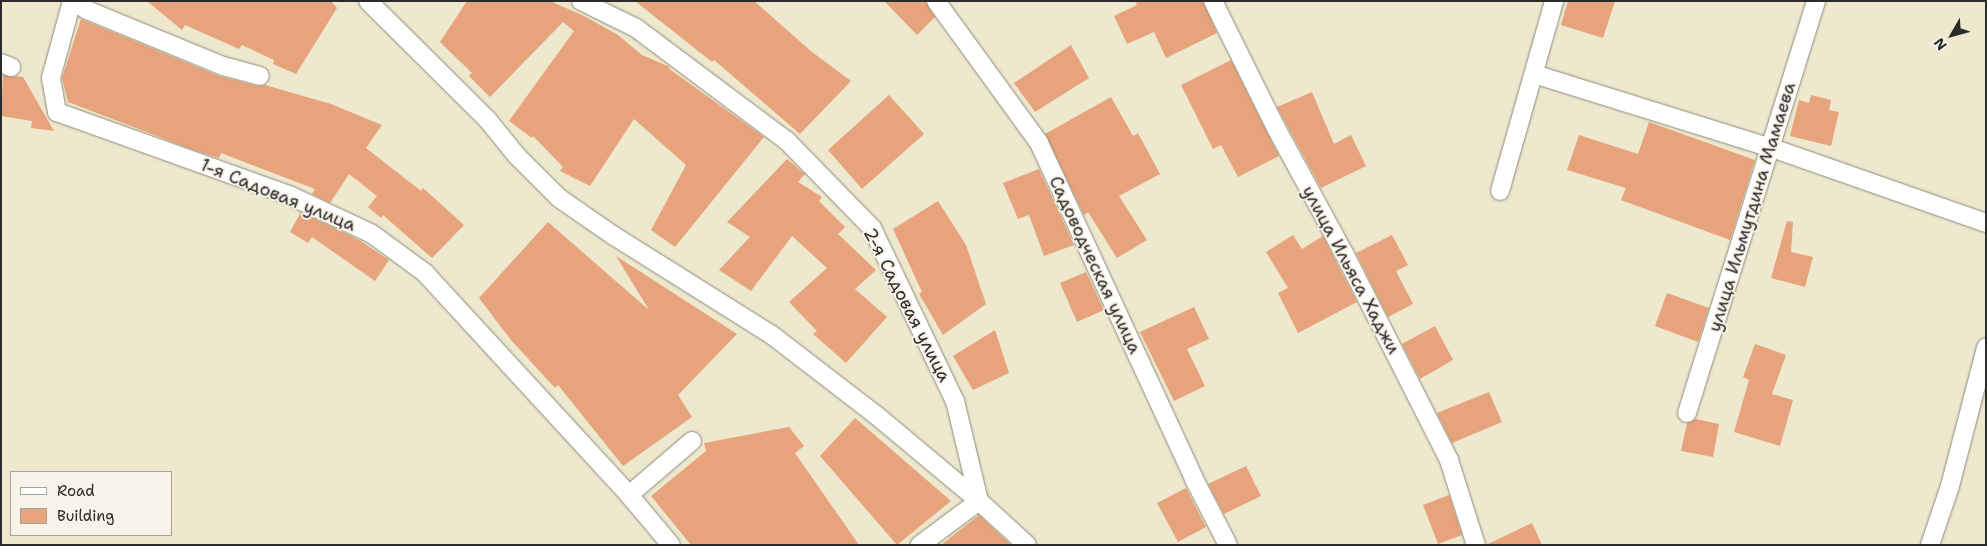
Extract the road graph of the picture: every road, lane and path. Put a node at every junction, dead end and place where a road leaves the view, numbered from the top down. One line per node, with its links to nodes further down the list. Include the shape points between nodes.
1 (72, 1): 9 (street, 1-я Садовая улица, via 223,66); 16 (street, 1-я Садовая улица, via 52,78 57,112 292,196 372,234 426,273)
2 (368, 1): 17 (street, via 487,119 517,156 559,198 772,335 876,415)
3 (581, 1): 17 (street, 2-я Садовая улица, via 636,28 787,141 872,228 955,401)
4 (936, 1): 21 (street, Садоводческая улица, via 1039,142 1194,479)
5 (1213, 1): 22 (street, улица Ильяса Хаджи, via 1449,460)
6 (1554, 1): 8 (street)
7 (1816, 1): 10 (street, улица Ильмутдина Мамаева)
8 (1534, 74): 10 (street); 11 (street)
9 (260, 76)
10 (1772, 148): 12 (street); 14 (street, улица Ильмутдина Мамаева)
11 (1500, 191)
12 (1986, 223)
13 (1986, 348): 23 (street, via 1950,486)
14 (1687, 413)
15 (692, 441): 16 (street)
16 (629, 496): 18 (street, 1-я Садовая улица)
17 (979, 501): 19 (street); 20 (street)
18 (670, 545)
19 (920, 545)
20 (1028, 545)
21 (1228, 545)
22 (1476, 545)
23 (1930, 545)

